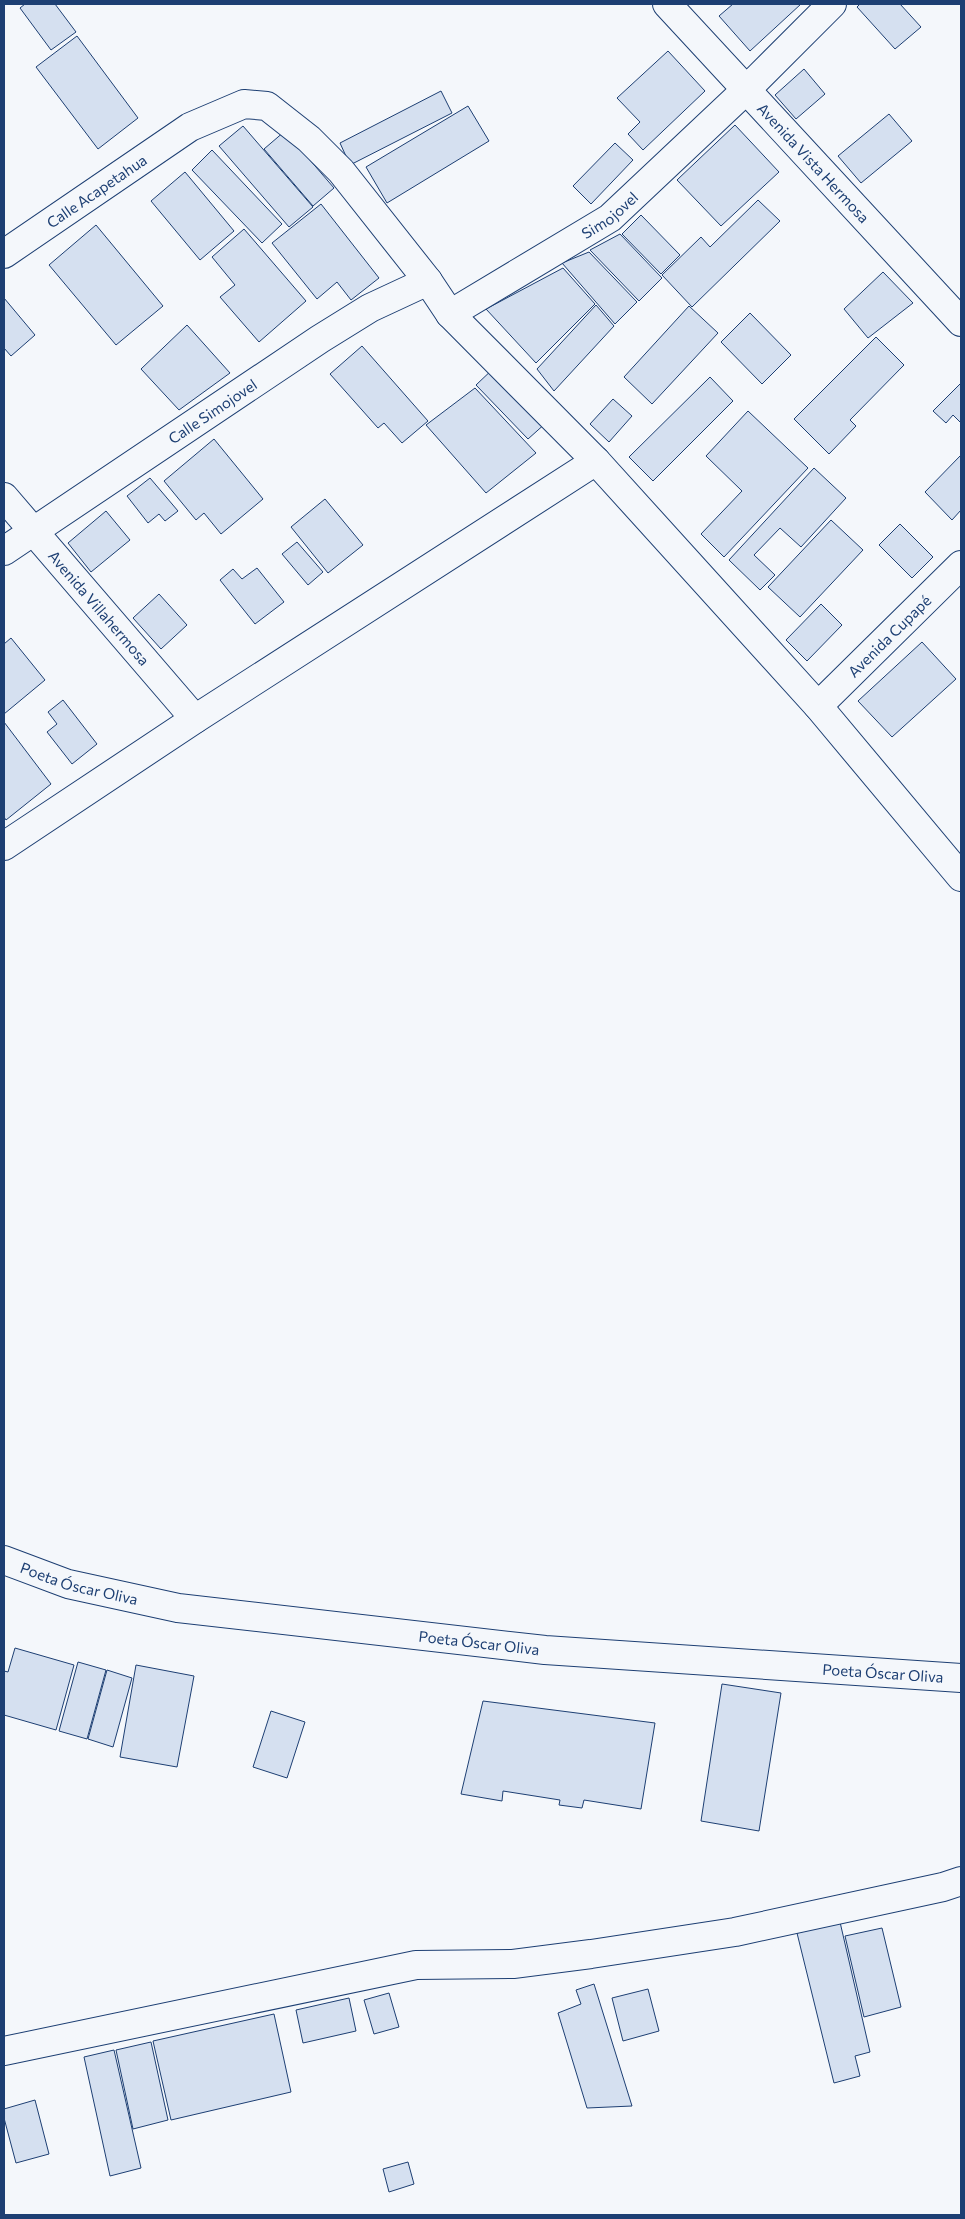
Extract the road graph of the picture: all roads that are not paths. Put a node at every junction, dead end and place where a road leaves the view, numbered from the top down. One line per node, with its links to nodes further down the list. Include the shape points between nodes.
1 (667, 4): 3 (street, Avenida Vista Hermosa)
2 (832, 4): 3 (street, Simojovel)
3 (747, 89): 6 (street, Simojovel, via 610,218); 7 (street, Avenida Vista Hermosa)
4 (4, 254): 5 (street, Calle Acapetahua, via 190,127 244,104 266,106 309,139 341,171)
5 (428, 281): 6 (street, Calle Acapetahua); 10 (street, Calle Simojovel, via 370,308 320,339)
6 (450, 314): 8 (street, Calle Acapetahua)
7 (961, 322)
8 (596, 461): 13 (street, Calle Acapetahua); 14 (street)
9 (4, 497): 10 (street, Avenida Villahermosa)
10 (34, 531): 11 (street, Calle Simojovel); 14 (street, Avenida Villahermosa)
11 (4, 551)
12 (961, 565): 13 (street, Avenida Cupapé)
13 (818, 706): 16 (street, Calle Acapetahua)
14 (195, 719): 15 (street)
15 (4, 846)
16 (961, 878)
17 (4, 1560): 18 (street, Poeta Óscar Oliva, via 68,1584 178,1608 545,1650)
18 (961, 1678)
19 (961, 1881): 20 (street, via 734,1932 512,1964 416,1965)
20 (4, 2050)

